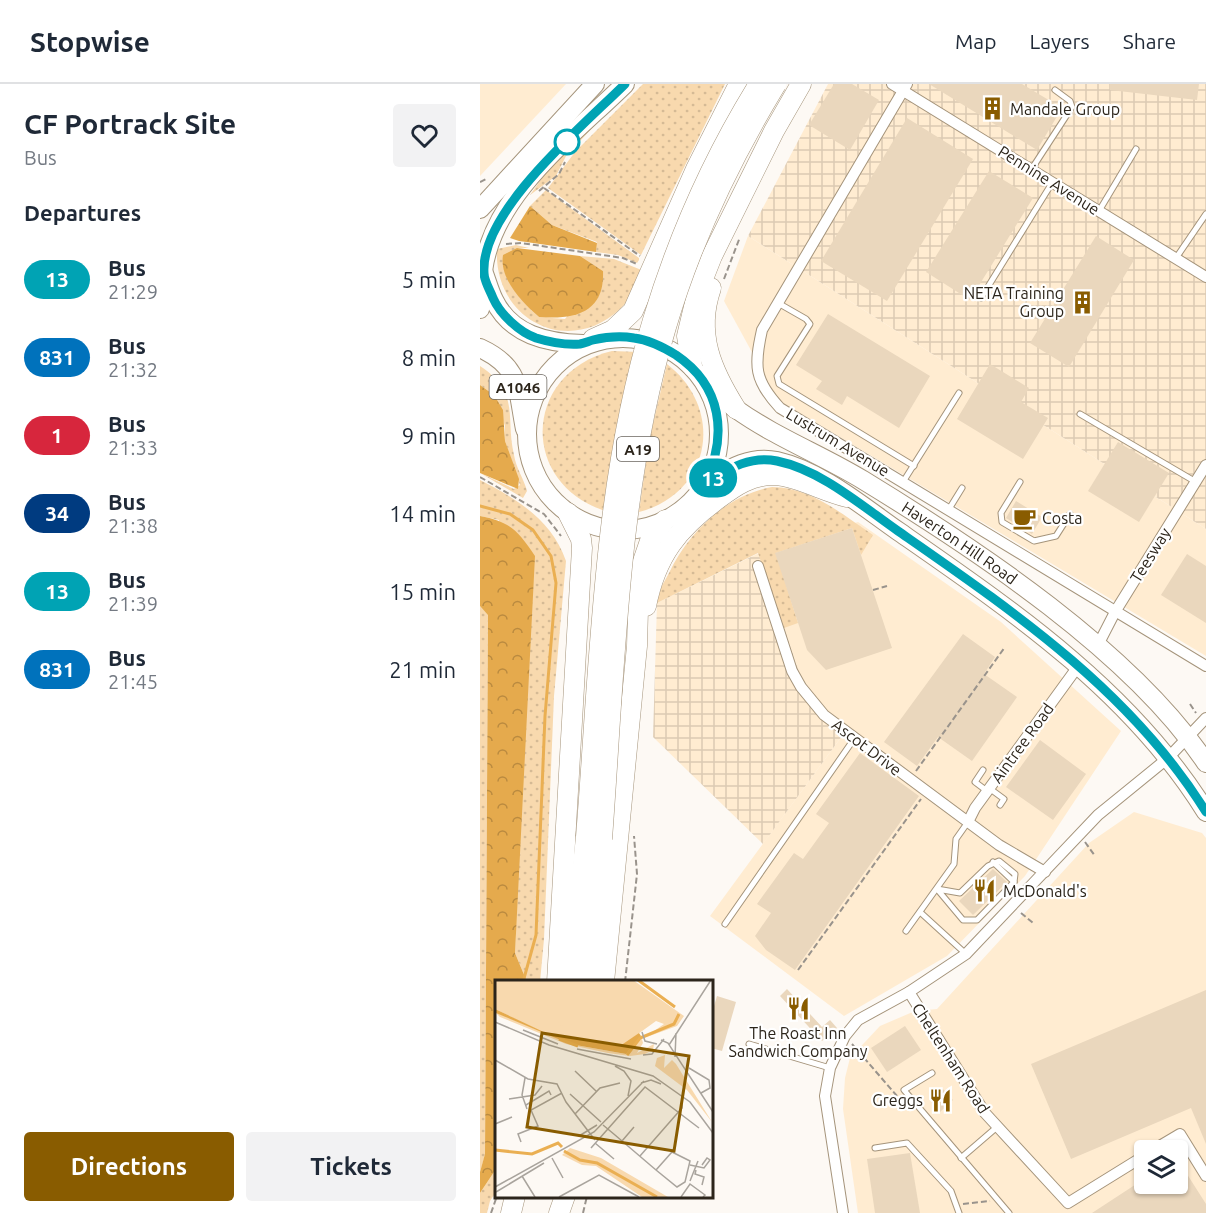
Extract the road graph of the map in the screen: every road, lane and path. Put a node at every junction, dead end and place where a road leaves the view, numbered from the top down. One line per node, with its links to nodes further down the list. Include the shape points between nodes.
1 (595, 84): 15 (main road)
2 (625, 84): 30 (main road, via 516,194 490,240)
3 (739, 84): 36 (highway, via 633,311 613,330)
4 (759, 84): 79 (highway, A19, bridge, via 714,164 681,239 652,321 633,402 611,541)
5 (776, 84): 79 (highway, A19, bridge, via 728,170 692,252 666,327 648,401 625,540)
6 (801, 84): 11 (highway)
7 (810, 84): 11 (street)
8 (892, 84): 9 (street, Pennine Avenue)
9 (905, 87): 14 (street, Pennine Avenue); 34 (street, Lustrum Avenue)
10 (1055, 90): 14 (lane, via 1072,107)
11 (784, 112): 23 (highway)
12 (1136, 149): 21 (lane)
13 (570, 155): 17 (path, via 559,174)
14 (1032, 170): 16 (street, Pennine Avenue)
15 (507, 177): 18 (main road); 20 (main road)
16 (1052, 183): 21 (street, Pennine Avenue); 33 (lane)
17 (544, 188): 19 (path); 27 (path)
18 (480, 192)
19 (535, 194)
20 (480, 209)
21 (1099, 211): 28 (street, Pennine Avenue)
22 (1206, 214): 28 (lane)
23 (737, 226): 32 (path); 38 (highway, via 712,256 691,315 687,336); 41 (highway, via 708,296 704,324 709,358)
24 (506, 237): 26 (path)
25 (521, 243): 29 (path)
26 (504, 244)
27 (644, 258)
28 (1176, 258): 31 (street, Pennine Avenue)
29 (632, 262)
30 (483, 272): 35 (main road); 36 (main road, A1046, via 495,303 518,328 550,341)
31 (1206, 277)
32 (720, 288)
33 (981, 298)
34 (778, 303): 45 (lane, via 810,324 777,376 779,384); 47 (street, Lustrum Avenue, via 762,330 755,358 765,392 780,408)
35 (480, 309)
36 (588, 342): 38 (main road, A1046, via 635,338 660,345); 43 (main road, A1046, via 544,384 537,397)
37 (480, 348): 43 (main road, A1046, via 506,364 515,378)
38 (692, 366): 39 (main road, A1046)
39 (705, 382): 41 (main road, Haverton Hill Road / A1046); 50 (main road, A1046, via 714,400 719,430 716,460)
40 (959, 393): 45 (lane)
41 (736, 409): 64 (main road, Haverton Hill Road / A1046, via 864,480 963,544)
42 (1080, 414): 49 (lane)
43 (528, 442): 54 (main road, A1046, via 537,477)
44 (1206, 465): 49 (street, Teesway)
45 (914, 466): 47 (lane)
46 (480, 477): 57 (path, via 544,514)
47 (903, 482): 53 (street, Lustrum Avenue)
48 (1020, 482): 55 (lane, via 1001,513 1002,522 1034,542 1056,536)
49 (1196, 482): 61 (street, Teesway)
50 (705, 483): 52 (main road, Haverton Hill Road / A1046, via 736,465 776,461 807,471); 56 (main road, A1046)
51 (962, 488): 53 (lane)
52 (848, 497): 62 (highway, A1046, via 774,475 737,485 689,521 666,549 648,596); 65 (main road, Haverton Hill Road / A1046, via 1024,620)
53 (948, 508): 61 (street, Lustrum Avenue)
54 (568, 513): 56 (main road, A1046, via 593,528 622,533); 91 (highway, via 581,539 581,563)
55 (1071, 514)
56 (664, 520): 62 (highway, via 647,548 639,573)
57 (562, 537)
58 (758, 566): 69 (street, Ascot Drive, via 792,671 824,715)
59 (887, 586): 60 (path)
60 (873, 590)
61 (1115, 612): 64 (street, Teesway); 66 (street, Lustrum Avenue)
62 (637, 646): 94 (highway)
63 (1005, 646): 73 (path)
64 (1097, 647): 68 (main road, Haverton Hill Road / A1046)
65 (1079, 665): 70 (main road, Haverton Hill Road / A1046); 74 (street, Aintree Road)
66 (1206, 666)
67 (1206, 718): 68 (street)
68 (1190, 738): 70 (street, Cheltenham Road); 71 (main road, A1046)
69 (854, 739): 73 (street, Ascot Drive); 87 (lane)
70 (1168, 758): 77 (main road, A1046); 82 (street, Cheltenham Road, via 1098,815)
71 (1206, 763)
72 (983, 771): 74 (lane, via 975,782)
73 (910, 780): 75 (street, Ascot Drive)
74 (988, 790): 76 (lane, via 1004,799); 78 (street, Aintree Road)
75 (926, 792): 78 (street, Ascot Drive); 90 (path)
76 (1000, 805)
77 (1206, 812)
78 (968, 822): 82 (street, Ascot Drive); 83 (lane, via 956,839 954,864)
79 (594, 838): 92 (highway, A19); 93 (highway, A19)
80 (1085, 842): 81 (path)
81 (1095, 856)
82 (1045, 872): 89 (street, Cheltenham Road)
83 (937, 890): 83 (lane, via 960,893 993,862 1005,864 1015,874 1014,882 977,920 970,922 963,920); 84 (lane)
84 (920, 912): 88 (lane); 89 (lane)
85 (1021, 913): 86 (path)
86 (1033, 923)
87 (725, 924)
88 (906, 931)
89 (966, 954): 95 (street, Cheltenham Road)
90 (798, 970)
91 (557, 980)
92 (570, 980)
93 (589, 980)
94 (604, 980)
95 (909, 992): 96 (street, via 858,1020); 101 (street, Cheltenham Road)
96 (845, 1036): 98 (street); 100 (path, via 897,1096)
97 (749, 1044): 98 (lane)
98 (830, 1068): 123 (street, via 825,1096)
99 (932, 1072): 100 (lane)
100 (904, 1090): 106 (lane)
101 (997, 1127): 106 (lane); 107 (street, Cheltenham Road, via 1068,1203)
102 (1170, 1140): 103 (street, via 1180,1134)
103 (1184, 1140)
104 (1188, 1147): 108 (street)
105 (875, 1148): 116 (lane, via 907,1143 951,1191)
106 (961, 1158): 109 (lane)
107 (1134, 1162)
108 (1206, 1176)
109 (995, 1197): 116 (path, via 988,1202); 125 (lane)
110 (497, 1198): 117 (path)
111 (515, 1198): 118 (highway)
112 (527, 1198): 119 (highway)
113 (552, 1198): 120 (highway)
114 (565, 1198): 121 (highway)
115 (587, 1198): 122 (path)
116 (957, 1205): 124 (lane)
117 (491, 1213)
118 (511, 1213)
119 (523, 1213)
120 (548, 1213)
121 (559, 1213)
122 (583, 1213)
123 (843, 1213)
124 (959, 1213)
125 (1010, 1213)

